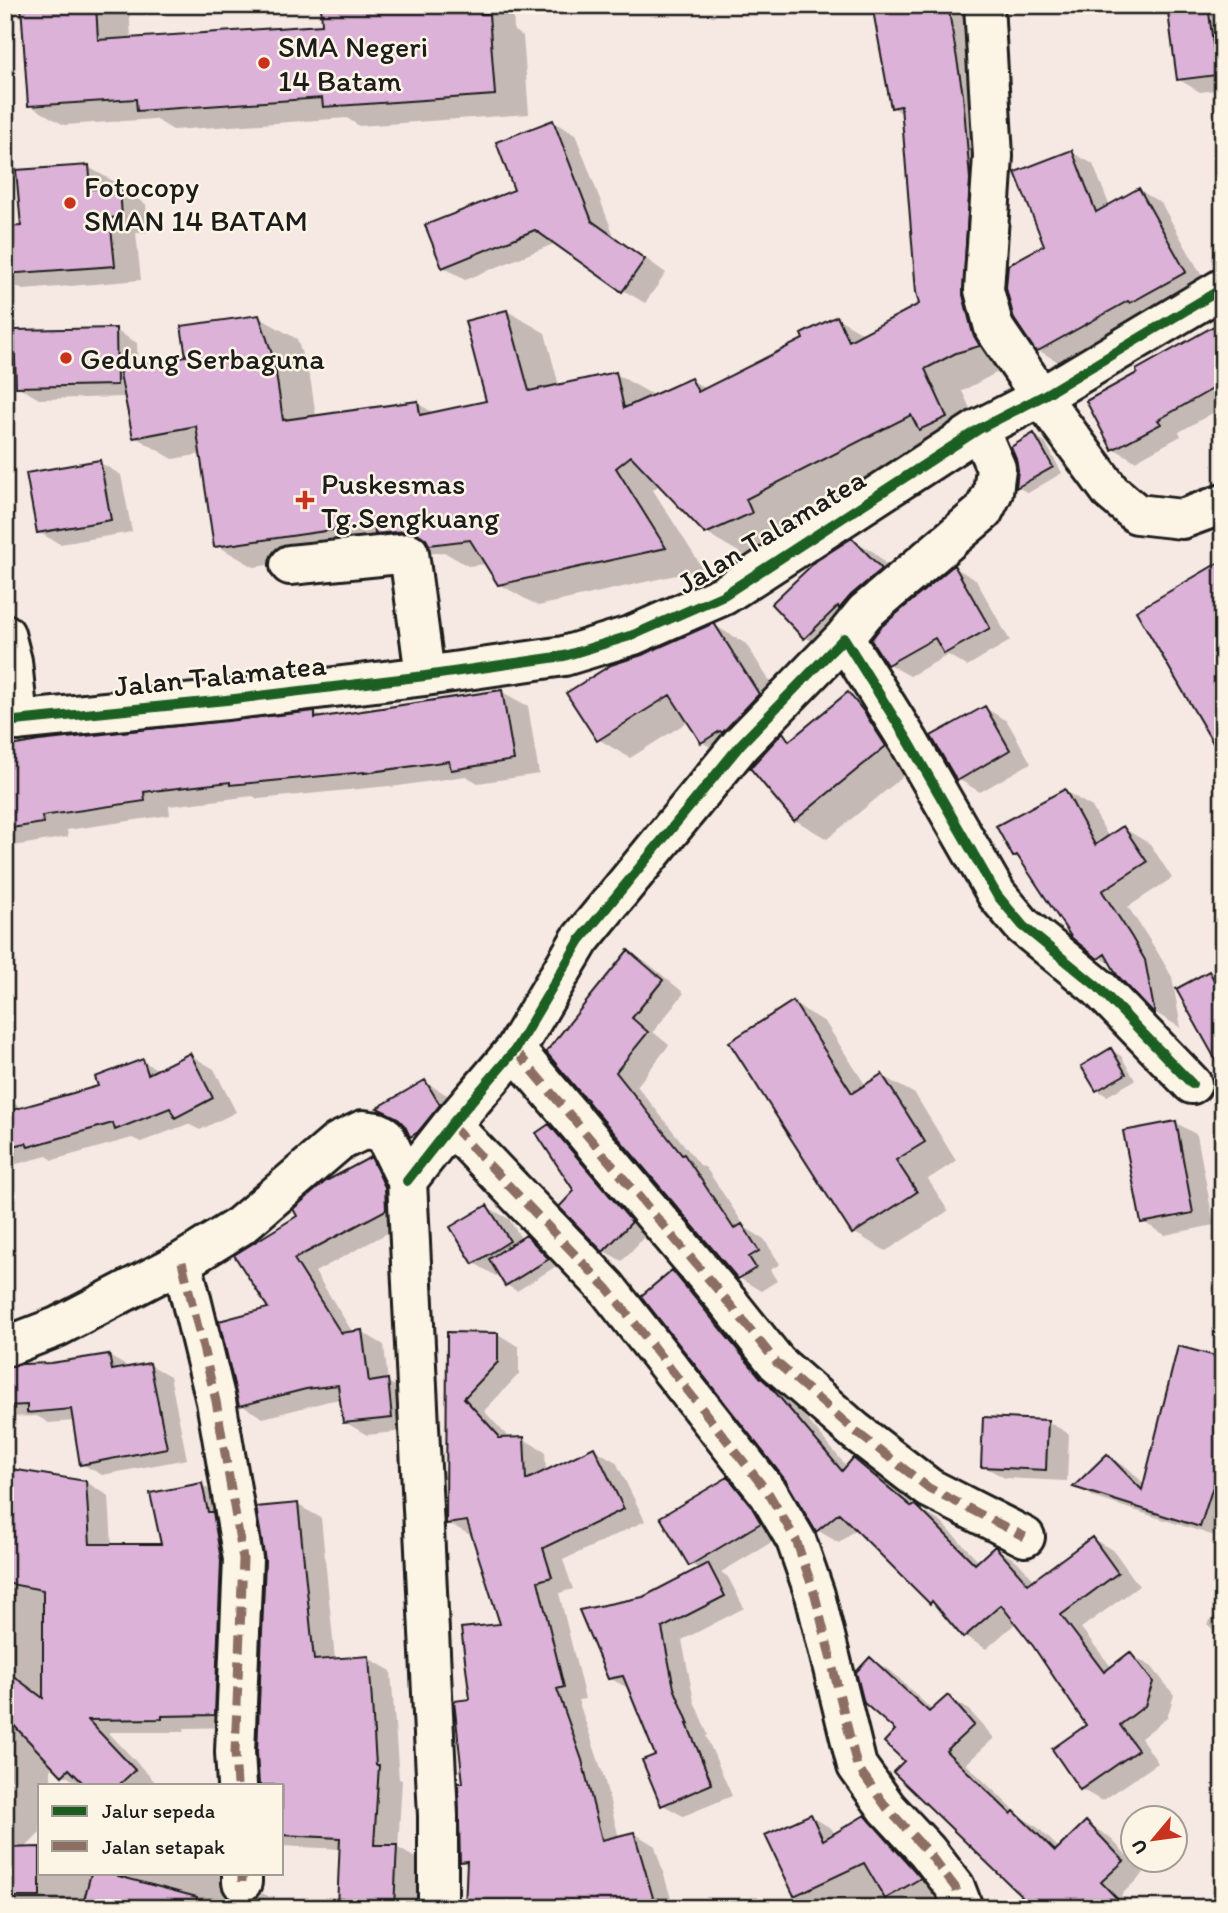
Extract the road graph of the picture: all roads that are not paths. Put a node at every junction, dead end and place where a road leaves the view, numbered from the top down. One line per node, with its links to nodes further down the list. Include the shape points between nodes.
1 (984, 5): 3 (street, via 993,156 984,290 995,328)
2 (1223, 288): 3 (street, Jalan Talamatea)
3 (1041, 397): 4 (street, Jalan Talamatea); 5 (street, via 1111,492 1137,514 1182,519)
4 (979, 429): 8 (street, via 996,468 984,512 865,612); 9 (street, Jalan Talamatea, via 724,594 633,635 564,656)
5 (1223, 504)
6 (290, 565): 9 (street, via 408,553)
7 (5, 634): 10 (street, via 12,661)
8 (844, 638): 11 (street, via 741,744 580,940); 12 (street, via 997,895 1023,926 1098,989)
9 (425, 676): 10 (street, Jalan Talamatea)
10 (12, 721)
11 (515, 1050): 13 (street); 17 (street, via 777,1363 929,1488)
12 (1192, 1084)
13 (451, 1125): 14 (street); 20 (street, via 607,1288 769,1494 796,1540 815,1595 857,1766 955,1887)
14 (407, 1181): 15 (street, via 385,1136 363,1129 338,1142 240,1226); 19 (street, via 439,1815)
15 (182, 1262): 16 (street, via 57,1327); 18 (street, via 216,1401 243,1559)
16 (5, 1348)
17 (1025, 1537)
18 (237, 1784)
19 (438, 1908)
20 (963, 1908)

